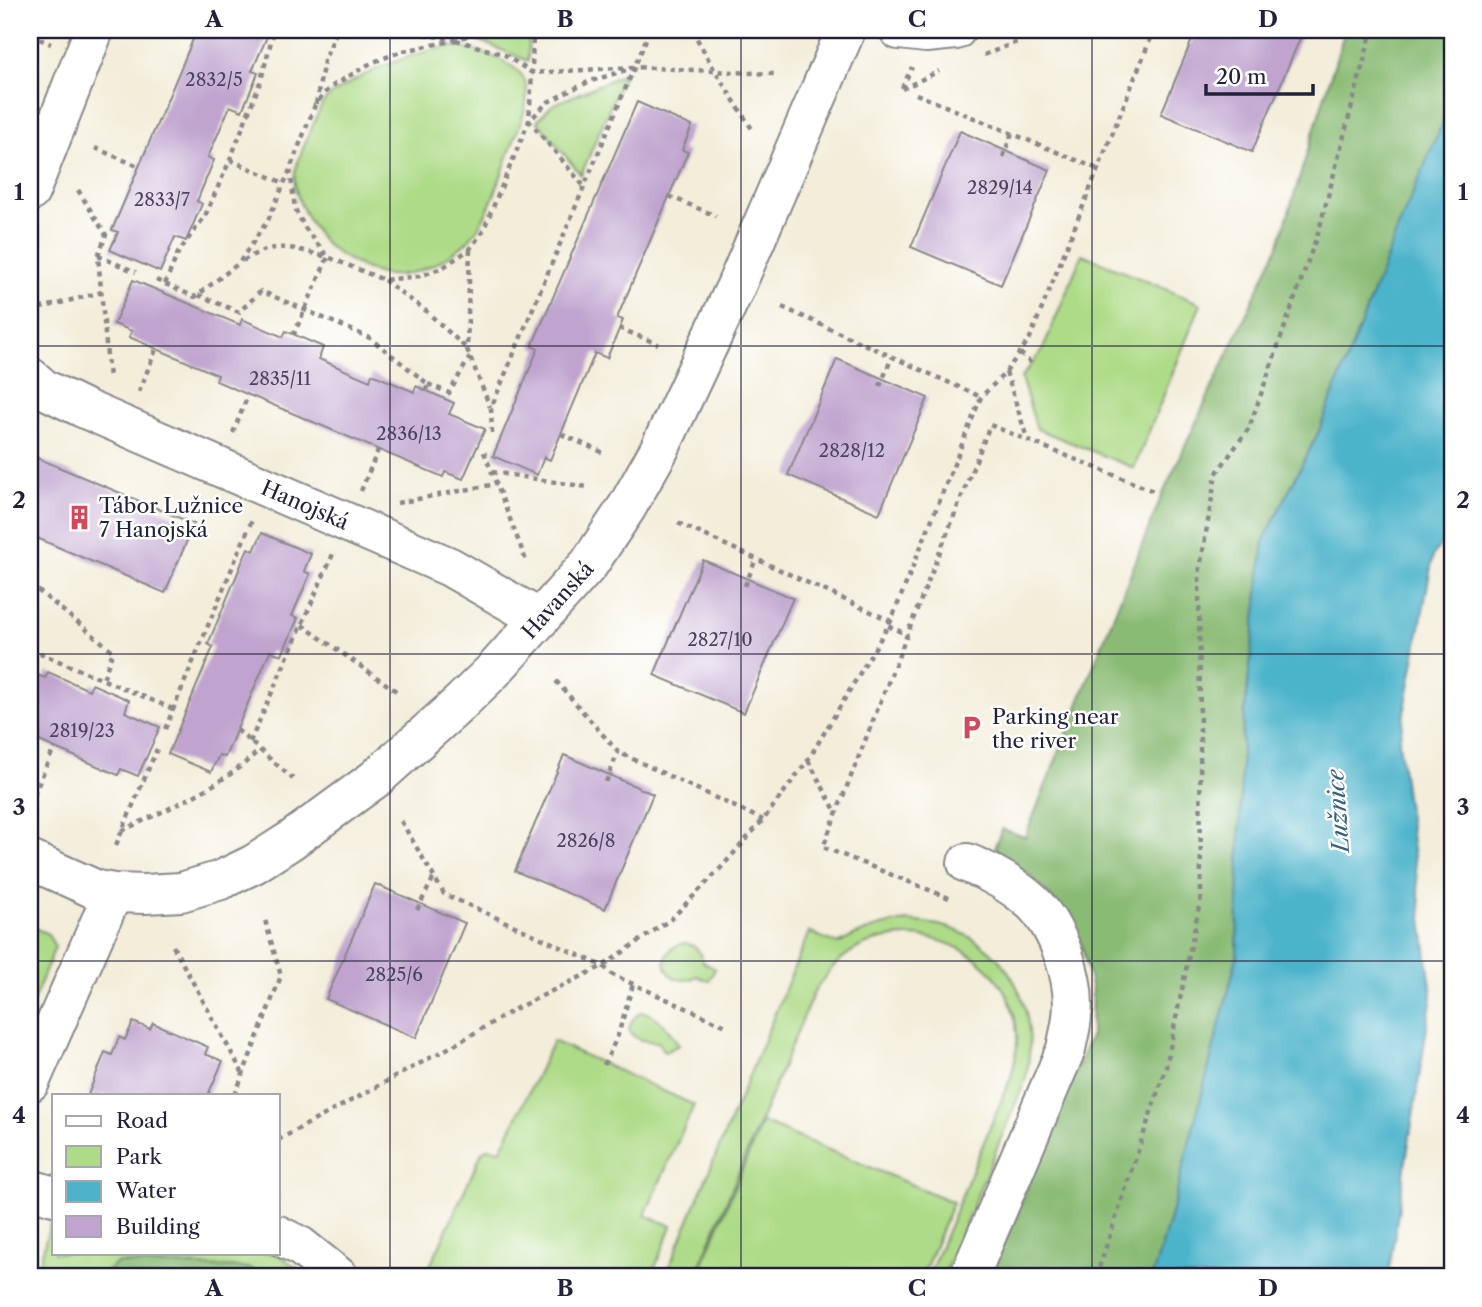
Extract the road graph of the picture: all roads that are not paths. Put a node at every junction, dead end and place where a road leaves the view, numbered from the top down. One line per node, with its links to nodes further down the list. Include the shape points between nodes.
1 (94, 30): 5 (street)
2 (846, 30): 7 (street, Havanská, via 736,286 659,450 589,564)
3 (900, 30): 4 (street)
4 (956, 30)
5 (30, 192)
6 (30, 377): 7 (street, Hanojská, via 44,388 123,412 266,487 450,567)
7 (540, 619): 10 (street, Havanská, via 459,704 375,779 290,841 221,880 181,892)
8 (30, 860): 10 (street, Havanská)
9 (967, 863): 16 (street, via 992,873 1033,903 1057,937 1072,982 1073,1015 1066,1049)
10 (113, 893): 11 (street)
11 (30, 1082)
12 (30, 1189): 13 (street)
13 (52, 1195)
14 (280, 1236): 15 (street)
15 (339, 1277)
16 (969, 1277)

